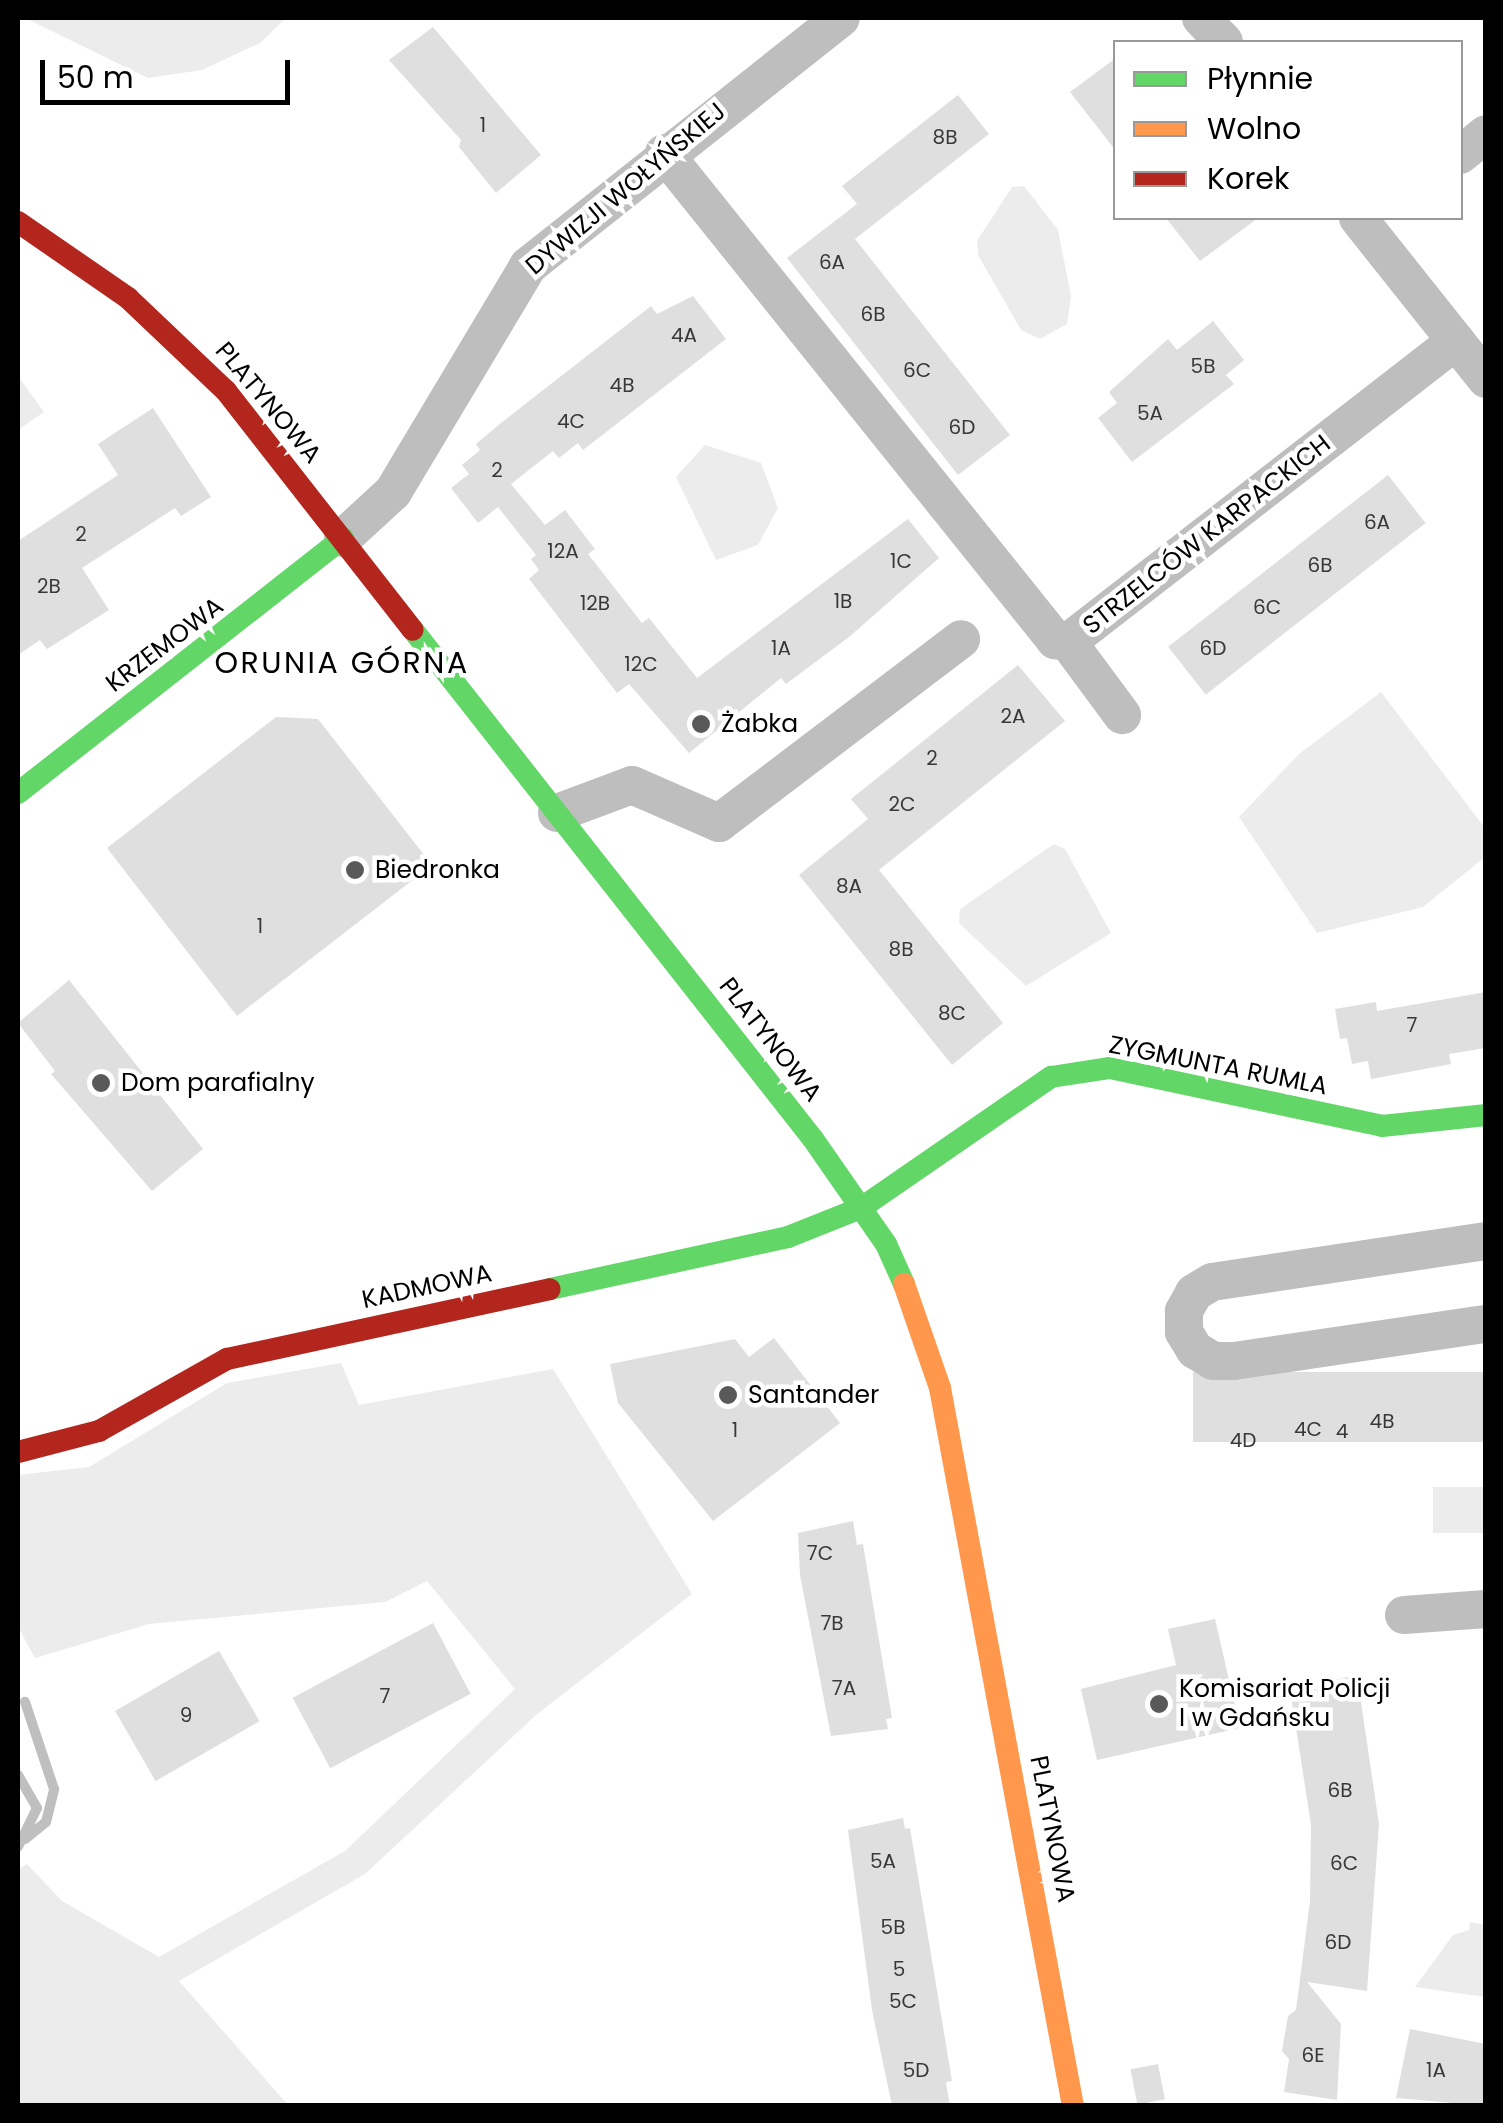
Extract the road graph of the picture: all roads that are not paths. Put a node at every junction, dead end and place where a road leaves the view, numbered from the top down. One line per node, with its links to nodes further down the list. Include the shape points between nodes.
1 (841, 18): 5 (street, DYWIZJI WOŁYŃSKIEJ)
2 (1201, 18): 3 (street)
3 (1222, 40)
4 (1486, 134): 6 (street)
5 (664, 153): 11 (street, DYWIZJI WOŁYŃSKIEJ, via 528,266 393,492); 13 (street, STRZELCÓW KARPACKICH, via 1056,640)
6 (1463, 153)
7 (18, 222): 11 (street, PLATYNOWA, via 128,298 186,349)
8 (1371, 222): 9 (street)
9 (1456, 341): 10 (street); 13 (street, STRZELCÓW KARPACKICH)
10 (1486, 379)
11 (343, 538): 15 (street, KRZEMOWA); 16 (street, PLATYNOWA)
12 (961, 639): 16 (street, via 719,824 632,785)
13 (1068, 642): 14 (street)
14 (1122, 715)
15 (18, 793)
16 (557, 813): 18 (street, PLATYNOWA)
17 (1486, 1115): 18 (street, ZYGMUNTA RUMLA, via 1382,1126 1110,1068 1076,1072 1051,1077)
18 (860, 1208): 21 (street, KADMOWA, via 788,1238 227,1359 100,1431); 24 (street, PLATYNOWA, via 904,1278 940,1388)
19 (1486, 1241): 20 (street, via 1212,1282 1194,1293 1184,1311 1184,1332 1213,1361)
20 (1486, 1324)
21 (18, 1452)
22 (1486, 1609): 23 (street)
23 (1404, 1615)
24 (1073, 2106)

